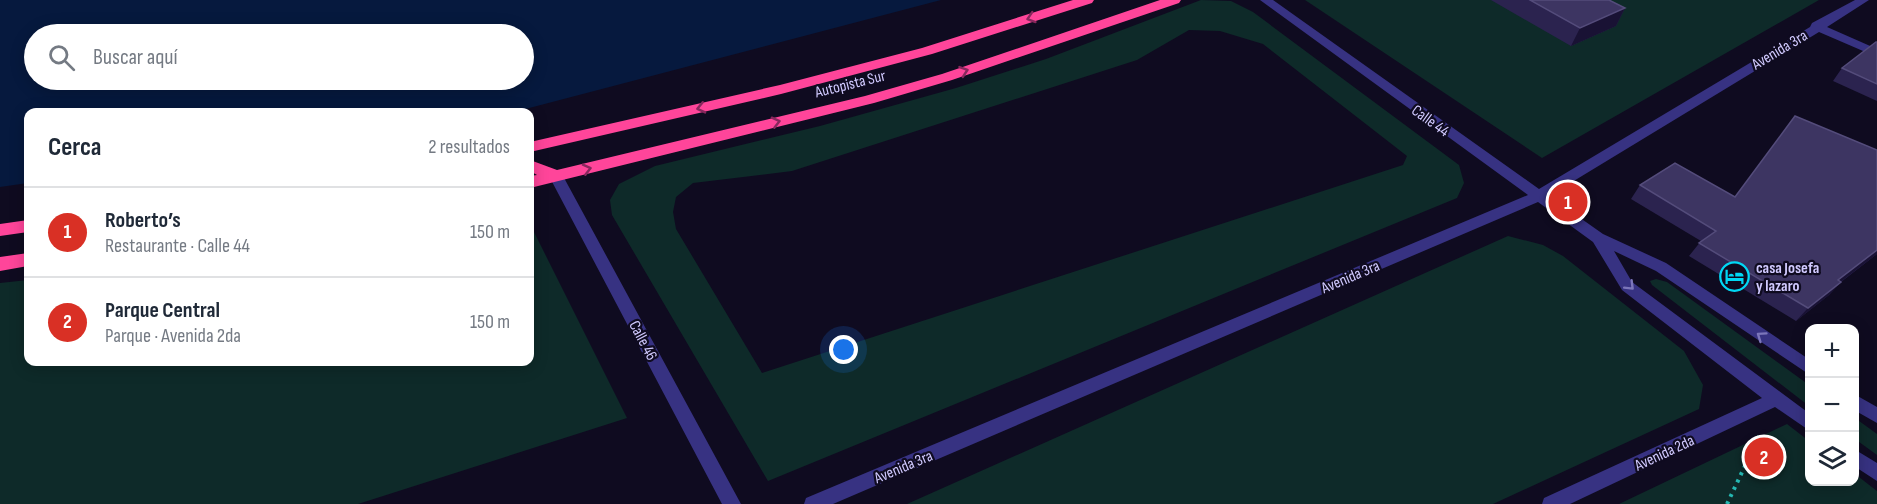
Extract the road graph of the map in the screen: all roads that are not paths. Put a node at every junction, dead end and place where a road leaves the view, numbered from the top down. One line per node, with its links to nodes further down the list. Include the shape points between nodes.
1 (1087, 0): 7 (highway, Autopista Sur, one-way to 7, via 927,51 804,84)
2 (1174, 0): 9 (highway, Autopista Sur, one-way to 2, via 869,100)
3 (1266, 0): 11 (street, Calle 44)
4 (1863, 0): 5 (street, Avenida 3ra)
5 (1816, 26): 6 (street); 11 (street, Avenida 3ra)
6 (1877, 53)
7 (534, 146)
8 (534, 167): 9 (highway)
9 (556, 176): 10 (highway, Autopista Sur); 24 (street, Calle 46)
10 (534, 181)
11 (1538, 196): 14 (street, Calle 44); 25 (street, Avenida 3ra)
12 (24, 227): 13 (highway)
13 (0, 230)
14 (1598, 238): 17 (street, Calle 44, one-way to 14, via 1660,267); 18 (street, Calle 44, one-way to 18, via 1627,286)
15 (24, 261): 16 (highway)
16 (0, 264)
17 (1805, 366)
18 (1776, 399): 21 (street, Calle 44); 26 (street, Avenida 2da)
19 (1859, 404): 20 (street)
20 (1877, 416)
21 (1805, 420)
22 (1859, 460): 23 (street)
23 (1877, 473)
24 (732, 504)
25 (813, 504)
26 (1551, 504)

